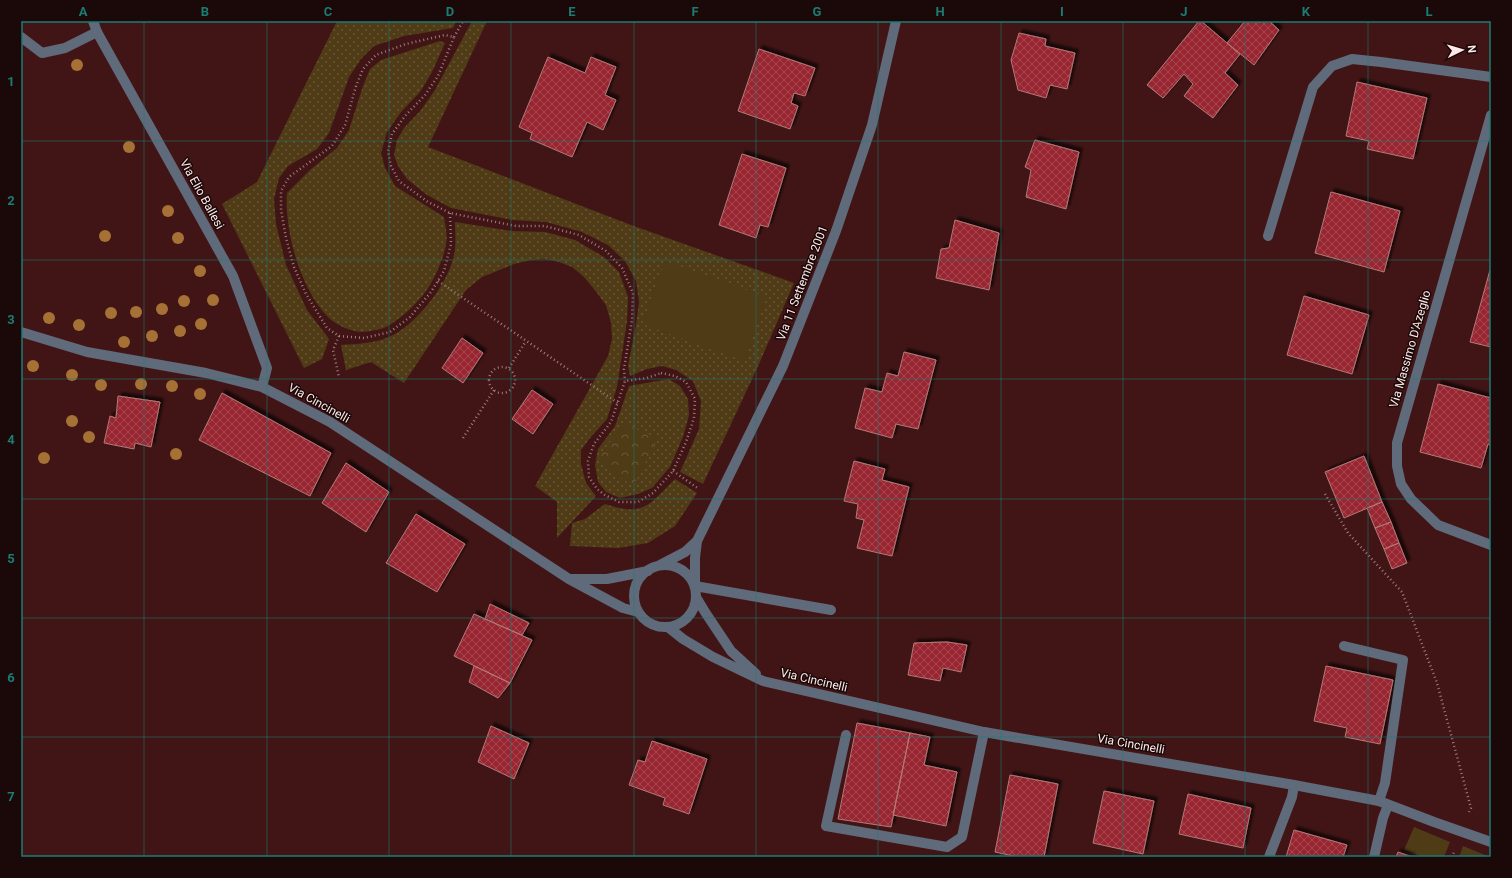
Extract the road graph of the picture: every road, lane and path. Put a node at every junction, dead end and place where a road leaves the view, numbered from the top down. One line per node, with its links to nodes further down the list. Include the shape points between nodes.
1 (93, 21): 4 (street, Via Elio Ballesi)
2 (463, 21): 6 (path)
3 (896, 21): 24 (street, Via 11 Settembre 2001, via 872,124 836,231 783,366)
4 (97, 32): 5 (street, via 65,48 42,53); 18 (street, Via Elio Ballesi, via 233,276 267,368)
5 (21, 37)
6 (454, 37): 9 (path, via 438,76 392,134 388,152 398,181 428,202); 13 (path, via 445,35 406,44 376,55 363,69 345,125 332,146 289,177 281,191 281,210 294,267 306,294 327,328)
7 (1491, 77): 10 (street, via 1352,59 1332,66 1313,87)
8 (1491, 115): 25 (street, Via Massimo D'Azeglio, via 1397,443 1397,466 1401,484 1411,499 1438,525)
9 (450, 213): 11 (path, via 451,244 444,271); 17 (path, via 516,226 545,226 579,235 606,251 622,268 633,293 632,320 624,369)
10 (1268, 236)
11 (438, 281): 13 (path, via 410,317 390,332 364,338); 14 (path)
12 (21, 332): 18 (street, Via Cincinelli, via 87,352 206,373)
13 (339, 336): 16 (path, via 333,350)
14 (526, 341): 15 (path); 20 (path)
15 (509, 368): 19 (path, via 500,367 493,371 489,379); 19 (path, via 514,374 514,386 507,392)
16 (339, 377)
17 (625, 381): 20 (path); 22 (path, via 661,373 675,376 686,382 695,399 694,418)
18 (262, 388): 28 (street, Via Cincinelli, via 330,422)
19 (494, 390): 21 (path)
20 (618, 403): 22 (path, via 611,422 594,444 588,461 589,477 597,489 619,502 638,502 653,493)
21 (463, 438)
22 (673, 472): 23 (path)
23 (701, 490)
24 (697, 541): 26 (street, Via 11 Settembre 2001, via 685,552); 29 (street, Via 11 Settembre 2001)
25 (1491, 545)
26 (658, 566): 27 (street); 29 (street, via 680,569 689,576)
27 (648, 571): 28 (street, via 607,578); 32 (street, via 640,579 635,590)
28 (569, 579): 32 (street, Via Cincinelli, via 623,608)
29 (695, 586): 30 (street); 31 (street)
30 (696, 597): 33 (street, via 694,608 688,618 679,625); 35 (street, Via Cincinelli, via 731,650)
31 (831, 610)
32 (638, 612): 33 (street, via 656,626)
33 (668, 627): 35 (street, Via Cincinelli, via 713,657)
34 (1344, 646): 39 (street, via 1403,660)
35 (763, 682): 36 (street, Via Cincinelli)
36 (984, 732): 37 (street, via 962,837 947,847 826,826); 38 (street, Via Cincinelli)
37 (846, 735)
38 (1294, 785): 39 (street, Via Cincinelli); 41 (street, via 1292,797)
39 (1384, 803): 40 (street, Via Cincinelli); 42 (street)
40 (1491, 842)
41 (1269, 857)
42 (1374, 857)

